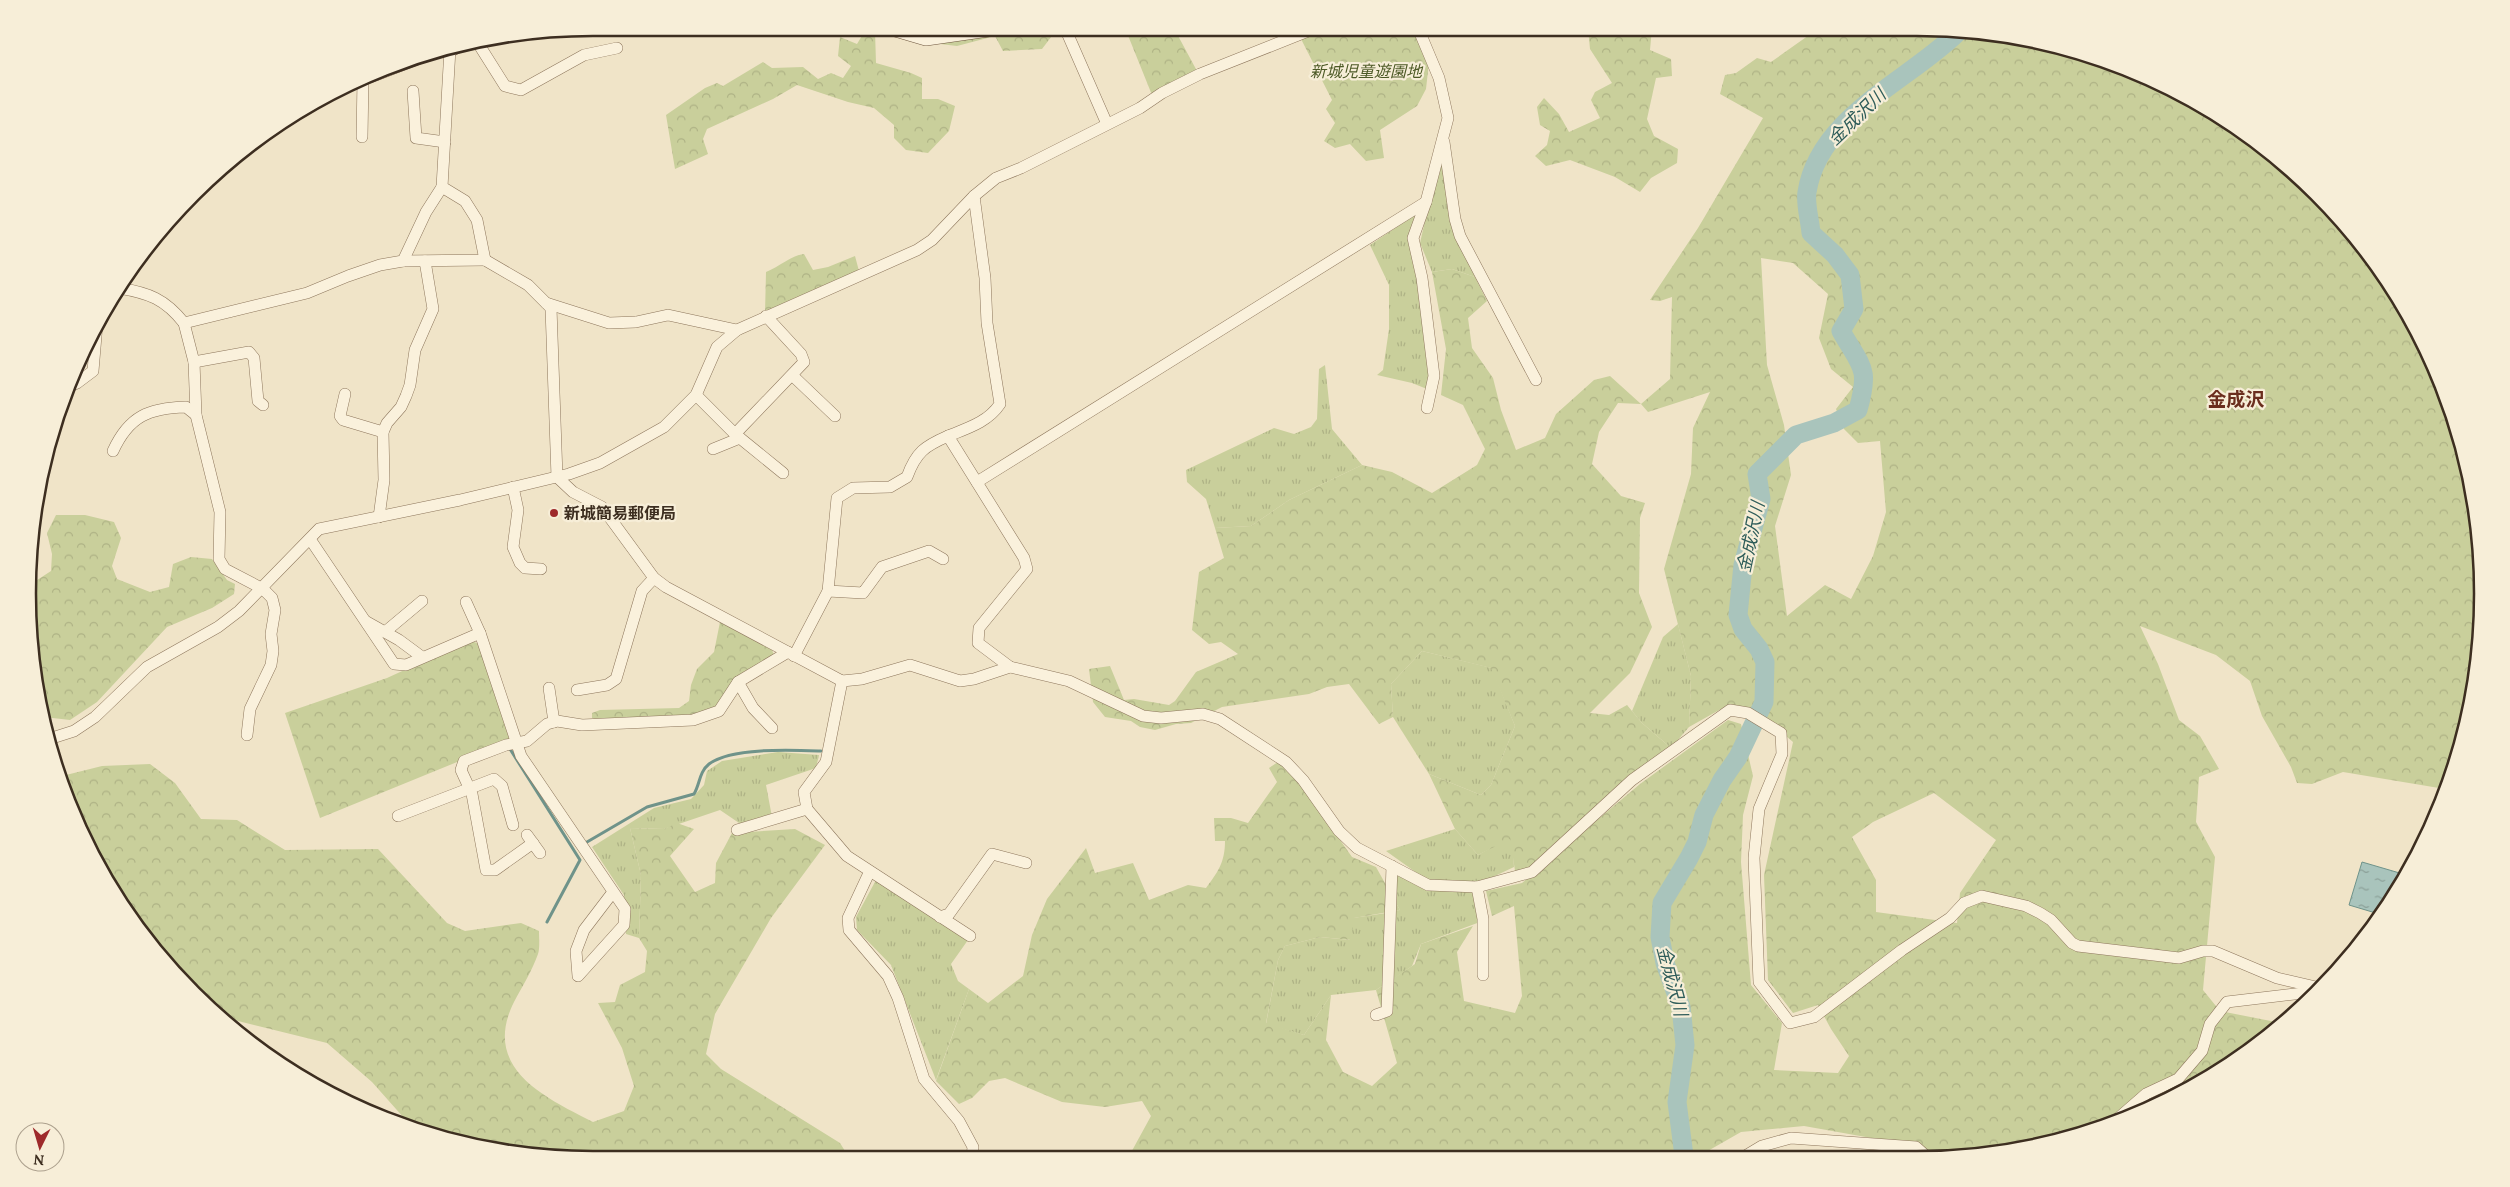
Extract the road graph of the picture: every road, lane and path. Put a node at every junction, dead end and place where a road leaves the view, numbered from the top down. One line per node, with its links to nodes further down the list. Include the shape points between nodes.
1 (919, 36): 2 (street)
2 (940, 36)
3 (1068, 36): 11 (street)
4 (1296, 36): 11 (street, via 1200,74)
5 (1421, 36): 12 (street, via 1439,78 1448,118)
6 (481, 48): 7 (street, via 506,86 521,90 584,55)
7 (617, 48)
8 (452, 54): 14 (street)
9 (364, 86): 13 (street)
10 (414, 91): 14 (street, via 416,138)
11 (1107, 124): 16 (street, via 996,178)
12 (1443, 135): 17 (street); 29 (street, via 1460,236)
13 (362, 137)
14 (445, 142): 15 (street)
15 (442, 186): 18 (street, via 465,201 477,220); 19 (street)
16 (974, 196): 23 (street, via 932,240 917,250); 39 (street, via 985,278 987,323 1000,404 980,423)
17 (1426, 202): 34 (street, via 1413,238 1422,278 1434,376); 44 (street)
18 (485, 260): 20 (street); 22 (street, via 528,286)
19 (403, 261): 20 (street); 24 (street, via 380,265 307,293)
20 (425, 261): 37 (street, via 433,309 415,350 406,396)
21 (127, 289): 24 (street, via 159,299 172,308)
22 (546, 303): 25 (street, via 610,323 636,322 668,315); 43 (street, via 551,308)
23 (766, 316): 25 (street); 28 (street, via 801,354 804,362)
24 (184, 323): 27 (street)
25 (737, 330): 32 (street, via 717,347)
26 (95, 346): 30 (street, via 93,371)
27 (194, 362): 33 (street, via 249,352 254,358 258,401); 35 (street)
28 (792, 376): 36 (street); 38 (street)
29 (1536, 380)
30 (78, 382)
31 (346, 394): 37 (street, via 340,416 343,420)
32 (696, 395): 38 (street); 43 (street, via 664,427 600,464)
33 (263, 405)
34 (1427, 408)
35 (196, 415): 41 (street, via 186,407 160,408 140,416 120,434); 51 (street, via 220,512 219,559 225,569)
36 (835, 416)
37 (383, 432): 46 (street, via 384,480)
38 (737, 436): 40 (street); 42 (street)
39 (948, 436): 44 (street); 52 (street, via 926,446 912,462 907,477 890,486 853,488 837,498)
40 (712, 449)
41 (113, 451)
42 (783, 473)
43 (558, 477): 45 (street); 50 (street, via 573,492 602,507)
44 (977, 482): 60 (street, via 1024,558 1027,569 979,628 978,643)
45 (513, 487): 46 (street); 49 (street, via 518,510 513,547 525,568)
46 (379, 517): 47 (street, via 319,529)
47 (310, 539): 51 (street); 55 (street)
48 (943, 559): 52 (street, via 928,551 882,567 862,593)
49 (541, 570)
50 (654, 578): 58 (street); 64 (street, via 642,591 616,679 607,685)
51 (262, 589): 67 (street, via 272,598 275,610 271,634 273,650 262,687 250,709); 68 (street, via 218,627 147,667 95,718 74,731)
52 (828, 591): 58 (street)
53 (422, 601): 56 (street)
54 (466, 602): 57 (street)
55 (364, 620): 56 (street); 59 (street, via 394,664 406,665)
56 (385, 632): 59 (street)
57 (480, 634): 59 (street); 69 (street)
58 (791, 654): 61 (street); 62 (street)
59 (422, 657)
60 (1010, 666): 61 (street, via 960,681 910,665 862,679); 77 (street, via 1069,680 1143,716 1161,718 1203,714 1220,719 1286,762 1303,780 1339,831 1357,848)
61 (842, 681): 71 (street, via 826,762 804,792)
62 (738, 682): 65 (street, via 719,711 693,720 582,725); 66 (street, via 753,708)
63 (549, 688): 65 (street)
64 (577, 690)
65 (554, 722): 69 (street, via 547,724 528,741)
66 (772, 728)
67 (247, 735)
68 (55, 737)
69 (517, 744): 70 (street, via 464,761 461,770); 80 (street, via 521,756)
70 (468, 789): 72 (street); 73 (street, via 494,779 499,781); 75 (street, via 472,794 486,870 496,870)
71 (807, 809): 74 (street); 78 (street, via 847,856)
72 (398, 816)
73 (513, 825)
74 (737, 830)
75 (533, 844)
76 (1026, 863): 81 (street, via 992,854 949,914)
77 (1392, 866): 79 (street, via 1428,885); 86 (street, via 1387,1011)
78 (869, 872): 81 (street); 88 (street, via 848,918 849,930 888,976 924,1079 959,1121)
79 (1478, 887): 83 (street, via 1483,919); 84 (street, via 1532,872 1632,780 1730,710 1748,713 1781,733 1782,754 1758,809 1754,858 1759,982 1790,1023 1814,1017 1950,918 1964,904 1982,896 2026,906 2040,913 2052,920 2072,944 2078,946 2179,958 2213,951 2276,978)
80 (613, 892): 80 (street, via 625,909 624,925 578,976 576,950 584,930)
81 (940, 917): 82 (street)
82 (970, 936)
83 (1484, 975)
84 (2313, 986)
85 (2306, 993): 87 (street, via 2227,1002 2210,1024 2202,1051 2178,1079 2146,1094)
86 (1376, 1015)
87 (2130, 1108)
88 (973, 1151)
89 (1754, 1151): 90 (street, via 1791,1138 1916,1147)
90 (1920, 1151)

